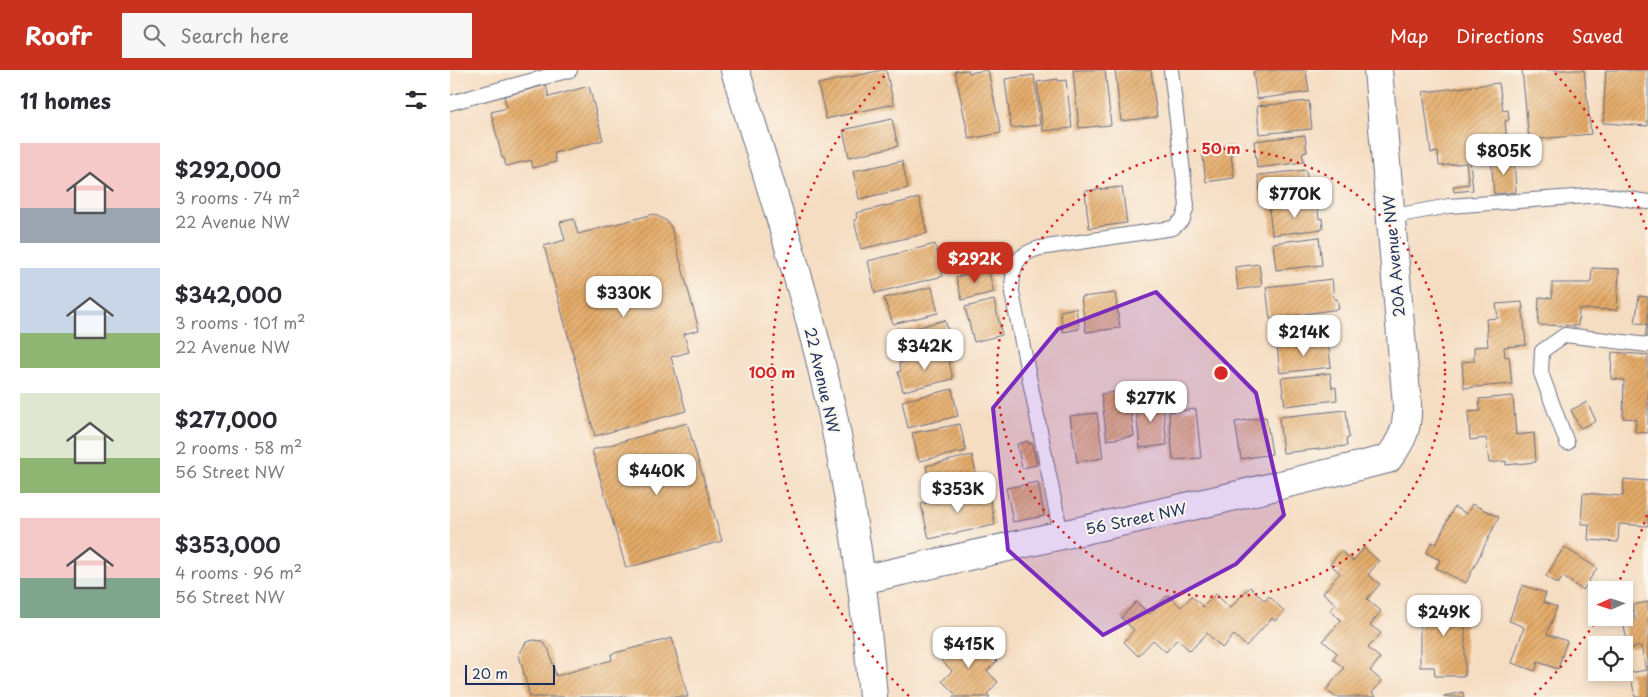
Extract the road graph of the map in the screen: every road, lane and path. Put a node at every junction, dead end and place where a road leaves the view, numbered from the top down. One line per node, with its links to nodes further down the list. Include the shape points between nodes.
1 (570, 70): 5 (lane)
2 (735, 70): 12 (street, 22 Avenue NW, via 805,303 830,405)
3 (1171, 70): 11 (lane, via 1187,206 1183,218 1173,228 1026,252 1014,268 1012,293)
4 (1378, 70): 7 (street, 20A Avenue NW)
5 (450, 104)
6 (1648, 202): 7 (lane, via 1602,195 1449,206)
7 (1389, 217): 9 (street, 20A Avenue NW, via 1408,422)
8 (1648, 345): 10 (lane, via 1565,335 1542,351 1541,373)
9 (1402, 441): 11 (street, 56 Street NW, via 1388,459)
10 (1567, 443)
11 (1061, 534): 12 (street, 56 Street NW)
12 (861, 580): 13 (street, 22 Avenue NW)
13 (873, 697)

